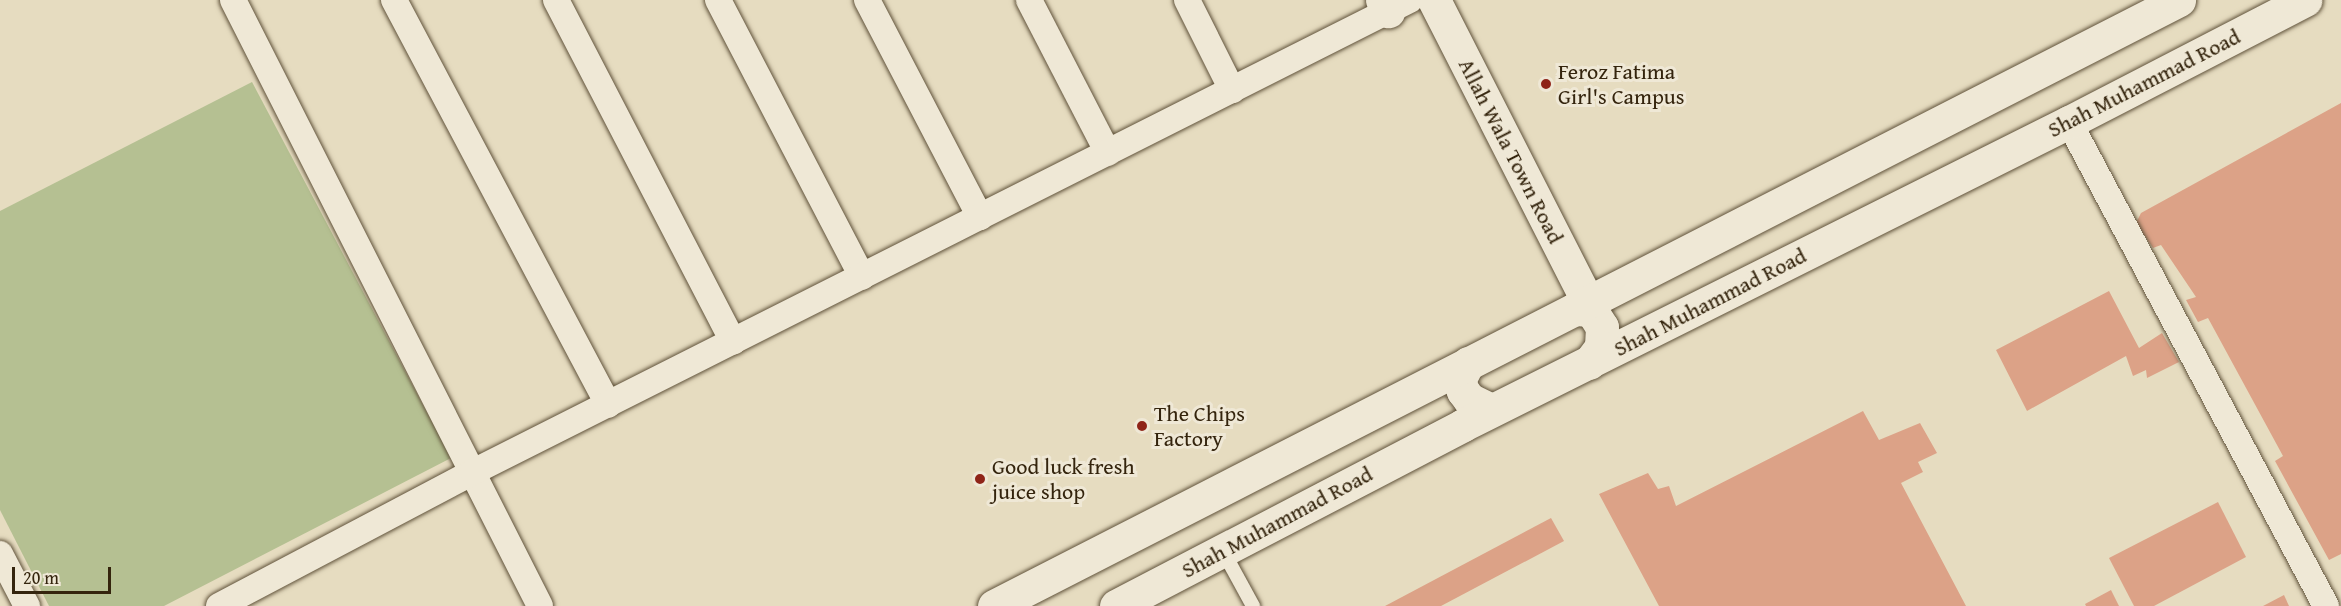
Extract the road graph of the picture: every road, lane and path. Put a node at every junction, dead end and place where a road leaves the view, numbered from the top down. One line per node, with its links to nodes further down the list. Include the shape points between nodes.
1 (233, 0): 23 (street)
2 (394, 0): 21 (street)
3 (556, 0): 18 (street)
4 (718, 0): 16 (street)
5 (867, 0): 15 (street)
6 (1029, 0): 14 (street)
7 (1187, 0): 12 (street)
8 (1434, 0): 17 (main road, Allah Wala Town Road)
9 (2179, 0): 17 (main road)
10 (2304, 0): 13 (main road, Shah Muhammad Road)
11 (1393, 4): 12 (street)
12 (1233, 90): 14 (street)
13 (2070, 122): 20 (main road, Shah Muhammad Road); 32 (street)
14 (1108, 153): 15 (street)
15 (980, 217): 16 (street)
16 (862, 277): 18 (street)
17 (1581, 305): 19 (main road); 20 (main road, via 1591,310 1602,327 1601,347)
18 (733, 342): 21 (street)
19 (1468, 363): 22 (main road, via 1459,381 1463,391 1469,399); 29 (main road)
20 (1588, 363): 22 (main road, Shah Muhammad Road)
21 (608, 405): 23 (street)
22 (1492, 410): 24 (main road, Shah Muhammad Road)
23 (473, 472): 27 (street); 28 (street)
24 (1223, 551): 30 (main road, Shah Muhammad Road); 31 (lane)
25 (0, 554): 26 (street)
26 (27, 606)
27 (219, 606)
28 (540, 606)
29 (994, 606)
30 (1116, 606)
31 (1253, 606)
32 (2326, 606)

